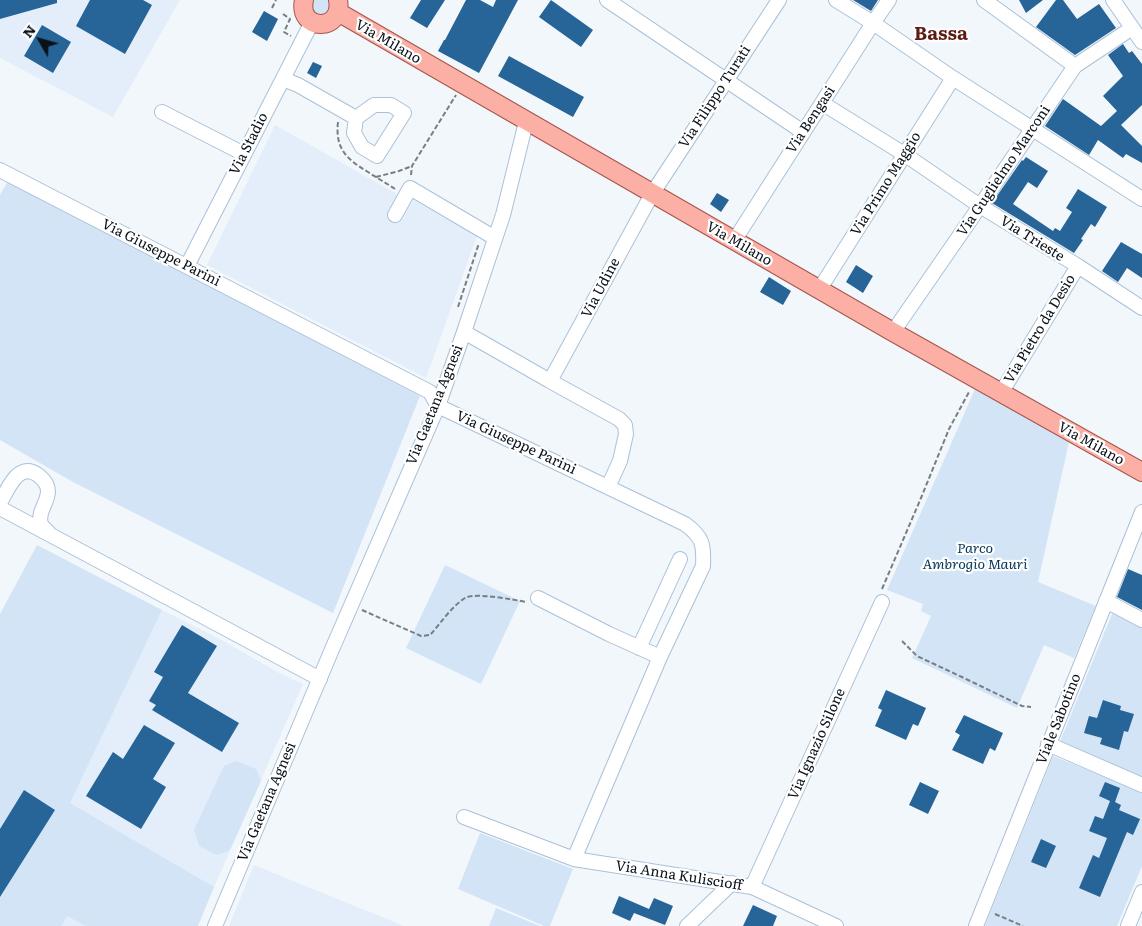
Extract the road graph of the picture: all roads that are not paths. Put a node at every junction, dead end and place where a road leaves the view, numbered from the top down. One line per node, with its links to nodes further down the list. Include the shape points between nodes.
1 (304, 0): 9 (main road, via 304,13)
2 (607, 0): 16 (street)
3 (779, 0): 16 (street, Via Filippo Turati)
4 (836, 0): 10 (street)
5 (889, 0): 10 (street, Via Bengasi)
6 (984, 0): 13 (street)
7 (1112, 0): 11 (street)
8 (338, 6): 9 (main road, Via Milano, via 335,18 330,22); 20 (main road, Via Milano)
9 (312, 22): 14 (street, Via Stadio)
10 (873, 23): 15 (street); 17 (street, Via Bengasi)
11 (1132, 28): 12 (street); 13 (street, Via Guglielmo Marconi)
12 (1142, 42)
13 (1075, 66): 21 (street, Via Guglielmo Marconi)
14 (283, 78): 19 (street); 23 (street, Via Stadio)
15 (953, 78): 21 (street); 24 (street, Via Primo Maggio)
16 (727, 80): 22 (street); 26 (street, Via Filippo Turati)
17 (822, 103): 22 (street, Via Bengasi); 24 (street, Via Trieste)
18 (162, 112): 23 (street)
19 (356, 118)
20 (526, 122): 26 (main road, Via Milano); 30 (street, Via Gaetana Agnesi, via 508,196)
21 (1033, 129): 27 (street); 28 (street, Via Guglielmo Marconi)
22 (803, 132): 31 (street, Via Bengasi)
23 (244, 154): 32 (street, Via Stadio)
24 (904, 154): 28 (street, Via Trieste); 34 (street, Via Primo Maggio)
25 (0, 170): 32 (street, Via Giuseppe Parini)
26 (652, 194): 31 (main road, Via Milano); 38 (street, Via Udine)
27 (1142, 198)
28 (980, 206): 33 (street, Via Trieste); 37 (street, Via Guglielmo Marconi)
29 (395, 215): 30 (street, via 410,188)
30 (489, 235): 36 (street, Via Gaetana Agnesi)
31 (734, 241): 34 (main road, Via Milano)
32 (187, 266): 40 (street, Via Giuseppe Parini, via 430,392)
33 (1078, 266): 35 (street, Via Trieste); 39 (street, Via Pietro da Desio)
34 (819, 290): 37 (main road, Via Milano)
35 (1142, 308)
36 (464, 332): 38 (street); 40 (street, Via Gaetana Agnesi)
37 (893, 332): 39 (main road, Via Milano)
38 (550, 382): 42 (street, via 625,425 620,461)
39 (1001, 393): 41 (main road, Via Milano)
40 (438, 406): 42 (street, Via Giuseppe Parini); 54 (street, Via Gaetana Agnesi)
41 (1142, 472)
42 (608, 487): 53 (street, Via Giuseppe Parini, via 685,524 695,531 701,542 703,566)
43 (0, 503): 46 (street, via 17,474 28,470 43,478 48,492 40,525)
44 (0, 508): 46 (street)
45 (1142, 512): 49 (street, Viale Sabotino)
46 (51, 536): 54 (street)
47 (680, 559): 52 (street)
48 (538, 598): 52 (street)
49 (1106, 601): 51 (street); 55 (street, Viale Sabotino)
50 (882, 602): 60 (street, Via Ignazio Silone)
51 (1142, 620)
52 (639, 648): 53 (street)
53 (660, 657): 58 (street, Via Giuseppe Parini)
54 (320, 679): 62 (street, Via Gaetana Agnesi)
55 (1048, 744): 56 (street); 65 (street, Viale Sabotino)
56 (1142, 785)
57 (464, 817): 58 (street, Via Anna Kuliscioff)
58 (574, 860): 59 (street, Via Anna Kuliscioff)
59 (732, 883): 60 (street, Via Anna Kuliscioff); 63 (street)
60 (752, 887): 64 (street, Via Anna Kuliscioff)
61 (1142, 892): 66 (street)
62 (215, 926)
63 (687, 926)
64 (836, 926)
65 (976, 926)
66 (1128, 926)

